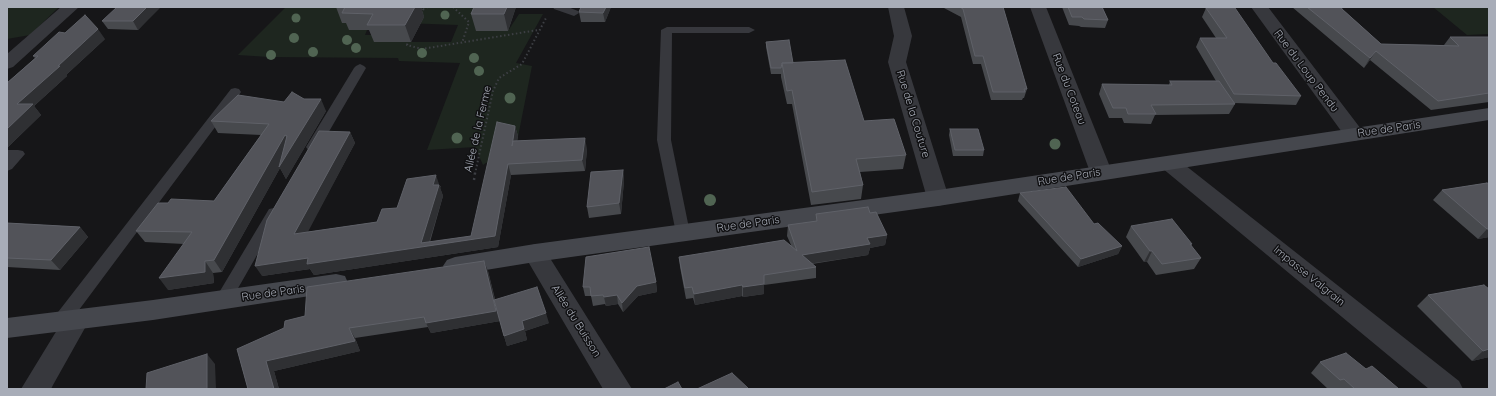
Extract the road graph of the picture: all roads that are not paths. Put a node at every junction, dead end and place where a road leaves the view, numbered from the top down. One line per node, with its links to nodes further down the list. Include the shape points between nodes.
1 (71, 7): 8 (street)
2 (558, 7): 6 (lane)
3 (896, 7): 19 (street, Rue de la Couture, via 903,36 897,62)
4 (1038, 7): 18 (street, Rue du Coteau)
5 (1259, 7): 13 (street, Rue du Loup Pendu)
6 (574, 13)
7 (749, 30): 21 (lane, via 667,30 664,140)
8 (14, 50): 9 (street)
9 (7, 63)
10 (360, 68): 15 (lane)
11 (235, 92): 26 (lane)
12 (1489, 114): 13 (street, Rue de Paris)
13 (1354, 134): 16 (street, Rue de Paris)
14 (7, 154): 17 (lane, via 18,154)
15 (308, 156)
16 (1169, 163): 18 (street, Rue de Paris); 30 (street, Impasse Valgrain)
17 (7, 166)
18 (1101, 172): 19 (street, Rue de Paris)
19 (938, 198): 21 (street, Rue de Paris)
20 (281, 202): 25 (lane)
21 (683, 233): 22 (street, Rue de Paris)
22 (534, 253): 23 (street, Rue de Paris); 29 (street, Allée du Buisson)
23 (433, 269)
24 (357, 280): 25 (street, Rue de Paris)
25 (223, 300): 26 (street, Rue de Paris)
26 (69, 320): 27 (street, Rue de Paris); 28 (street)
27 (7, 328)
28 (42, 385)
29 (618, 389)
30 (1449, 389)

